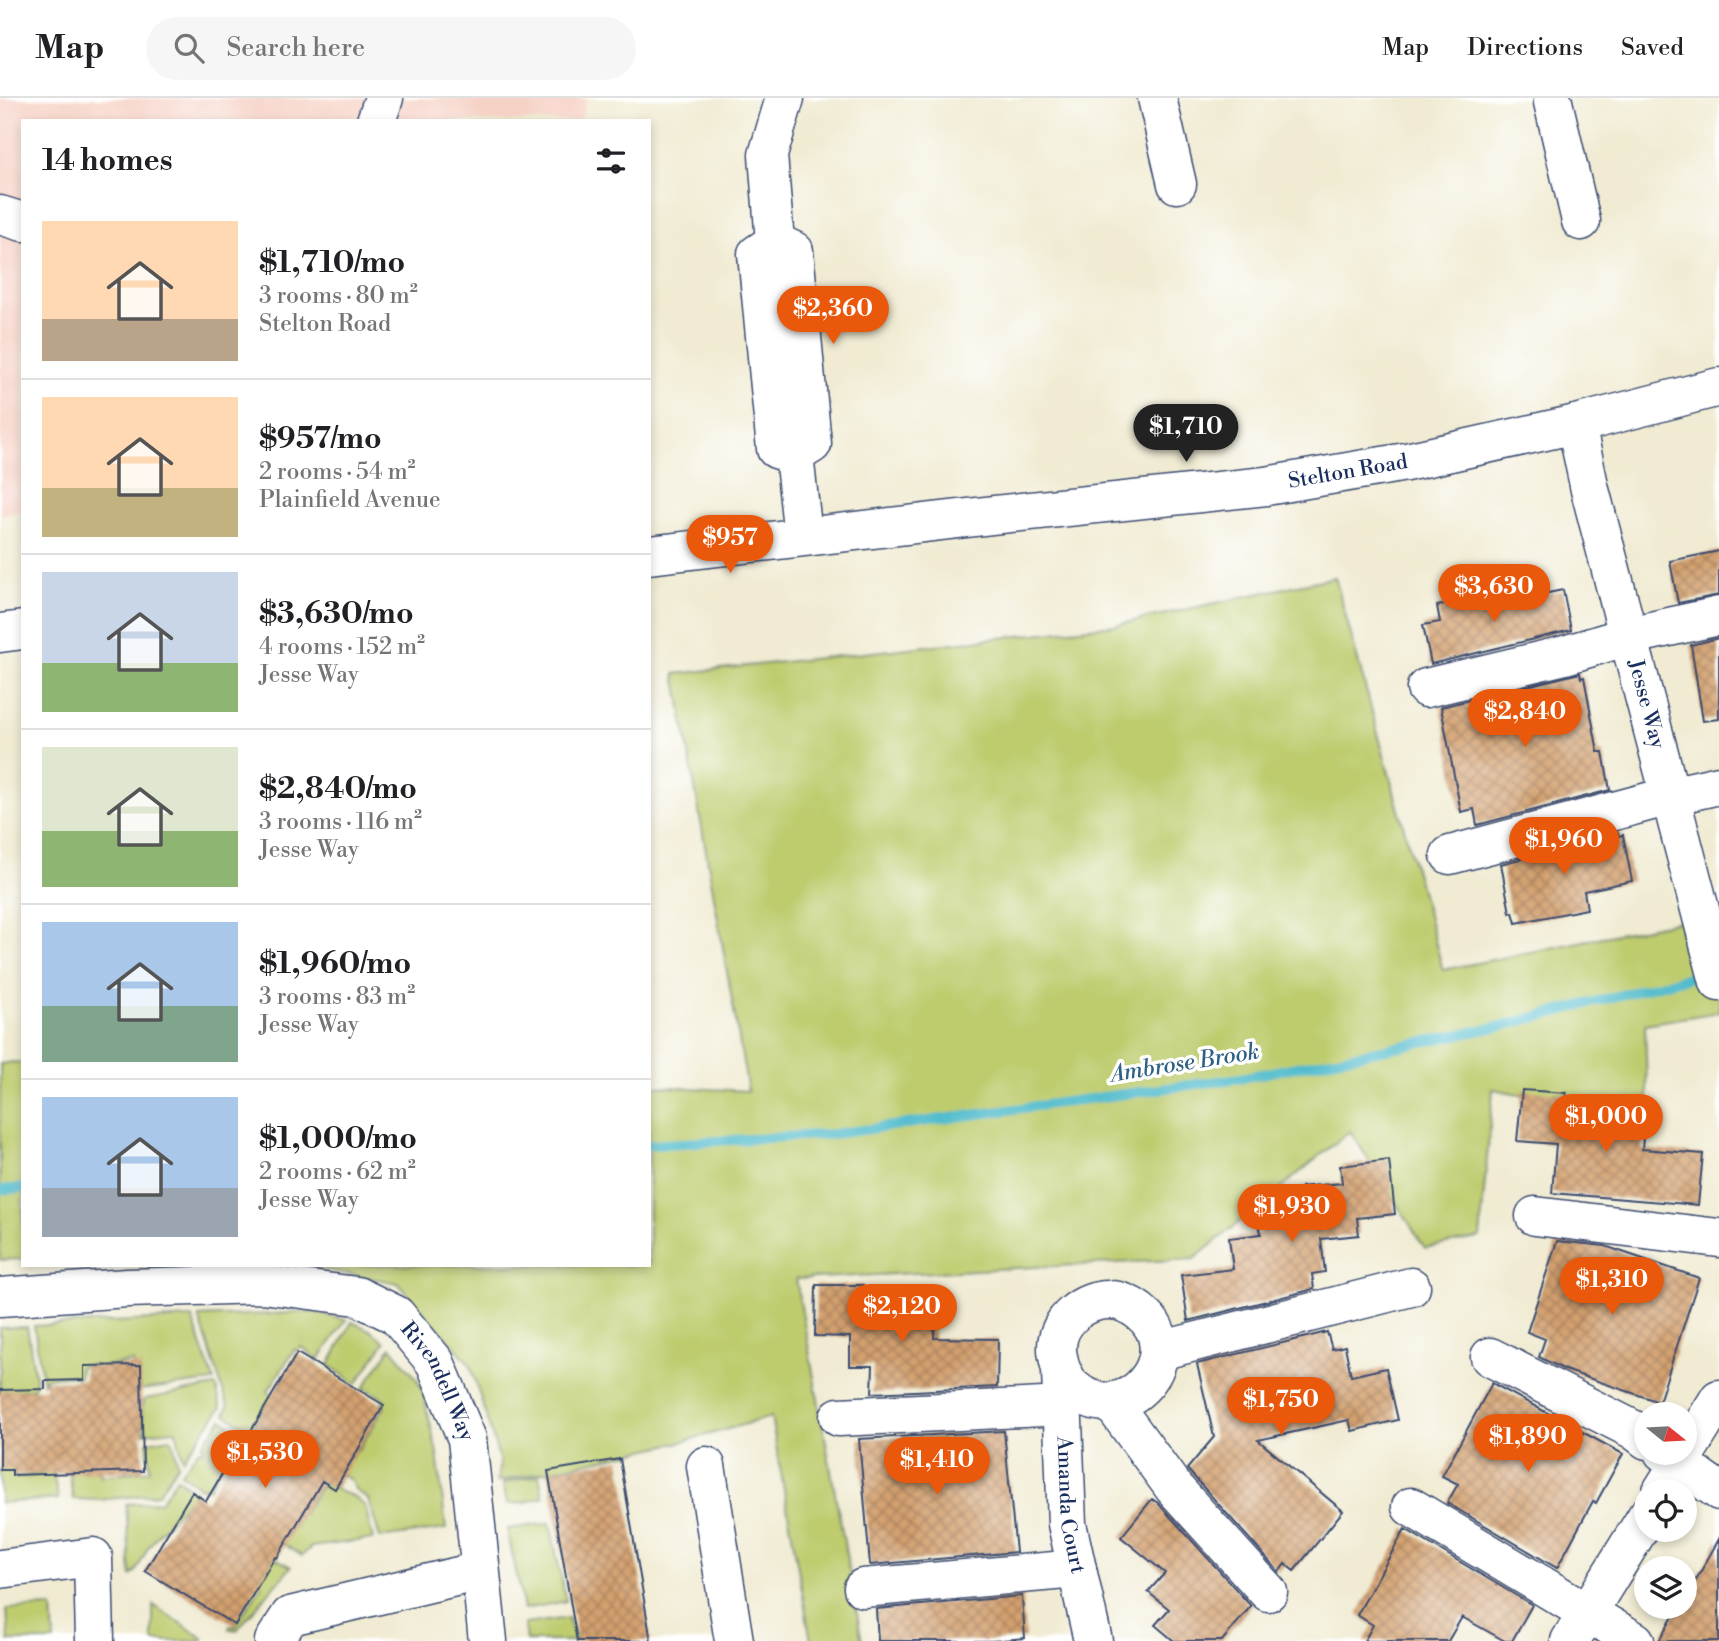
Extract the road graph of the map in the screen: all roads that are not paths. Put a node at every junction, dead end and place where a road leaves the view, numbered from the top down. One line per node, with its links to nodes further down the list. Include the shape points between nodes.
1 (384, 98): 5 (street)
2 (785, 98): 12 (street, via 768,155 775,242 794,251 812,444 794,455)
3 (1157, 98): 6 (street)
4 (1553, 102): 9 (street)
5 (377, 119)
6 (1177, 184)
7 (0, 215): 8 (street)
8 (21, 221)
9 (1581, 221)
10 (1719, 387): 11 (street, Stelton Road)
11 (1576, 424): 12 (street, Stelton Road, via 1406,462 1266,486); 17 (street, Jesse Way)
12 (803, 536): 13 (street, Stelton Road)
13 (651, 555)
14 (1719, 616): 17 (street)
15 (21, 630): 16 (street)
16 (0, 633)
17 (1628, 636): 18 (street); 20 (street, Jesse Way)
18 (1426, 688)
19 (1719, 785): 20 (street)
20 (1671, 796): 21 (street); 22 (street, Jesse Way)
21 (1450, 855)
22 (1719, 982)
23 (1535, 1216): 24 (street)
24 (1719, 1238)
25 (126, 1277): 27 (street, Rivendell Way); 42 (street, Rivendell Way, via 262,1284 357,1296 396,1315 435,1362 467,1439)
26 (1411, 1287): 28 (street)
27 (0, 1297)
28 (1159, 1352): 30 (street, Amanda Court, via 1147,1317 1113,1300 1092,1302 1074,1312 1062,1329 1056,1349); 32 (street, via 1145,1385 1131,1396)
29 (1490, 1356): 34 (street)
30 (1062, 1388): 32 (street, via 1072,1387 1090,1399); 33 (street); 41 (street, Amanda Court, via 1067,1524)
31 (1719, 1399): 36 (street)
32 (1111, 1402): 44 (street, via 1174,1488)
33 (839, 1418)
34 (1634, 1430)
35 (706, 1466): 49 (street)
36 (1668, 1469): 37 (street)
37 (1719, 1491)
38 (1411, 1507): 45 (street)
39 (1634, 1537): 45 (street)
40 (0, 1569): 46 (street, via 93,1557)
41 (1077, 1569): 43 (street); 50 (street, Amanda Court)
42 (480, 1571): 47 (street, via 290,1616); 48 (street, Rivendell Way)
43 (863, 1588)
44 (1268, 1592)
45 (1579, 1626): 51 (street)
46 (95, 1641)
47 (274, 1641)
48 (488, 1641)
49 (734, 1641)
50 (1093, 1641)
51 (1635, 1641)

